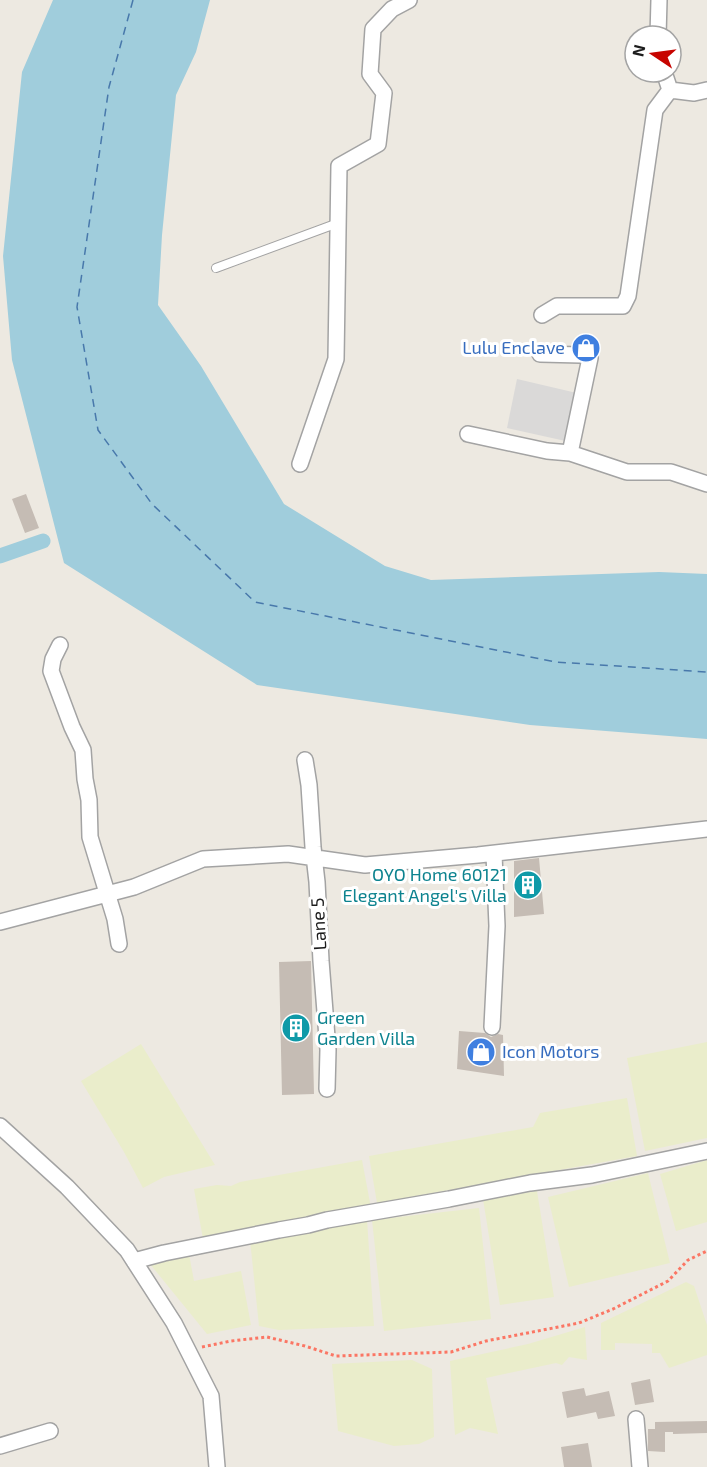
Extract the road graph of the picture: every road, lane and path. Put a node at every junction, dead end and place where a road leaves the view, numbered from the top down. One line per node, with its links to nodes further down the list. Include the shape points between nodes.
1 (410, 0): 3 (street)
2 (659, 0): 4 (street)
3 (391, 4): 8 (street, via 373,29 370,74 384,93 378,144 339,166)
4 (658, 24)
5 (668, 84): 6 (street)
6 (670, 90): 7 (street); 10 (street, via 655,110 628,296 622,306 557,306)
7 (707, 90)
8 (338, 223): 9 (lane); 14 (street, via 336,359)
9 (216, 268)
10 (542, 315)
11 (540, 354): 13 (street, via 590,358)
12 (468, 434): 13 (street)
13 (570, 453): 15 (street, via 627,472 671,472)
14 (300, 464)
15 (707, 484)
16 (60, 645): 21 (street, via 51,671 83,750 90,837)
17 (305, 760): 20 (street, Lane 5)
18 (707, 829): 19 (street)
19 (494, 854): 20 (street, via 365,865); 24 (street, via 497,926)
20 (314, 858): 21 (street, via 288,854 203,859); 25 (street, Lane 5, via 328,1050)
21 (108, 893): 22 (street); 23 (street)
22 (0, 922)
23 (119, 944)
24 (492, 1026)
25 (327, 1089)
26 (0, 1125): 29 (street, via 67,1187)
27 (707, 1151): 29 (street, via 592,1175 338,1218)
28 (707, 1251): 30 (path, via 688,1260 668,1281 579,1323 486,1341 452,1352 336,1356 267,1337)
29 (134, 1261): 30 (street)
30 (188, 1350): 34 (street, via 211,1396)
31 (636, 1419): 35 (street)
32 (50, 1431): 33 (street)
33 (0, 1446)
34 (217, 1467)
35 (640, 1467)

